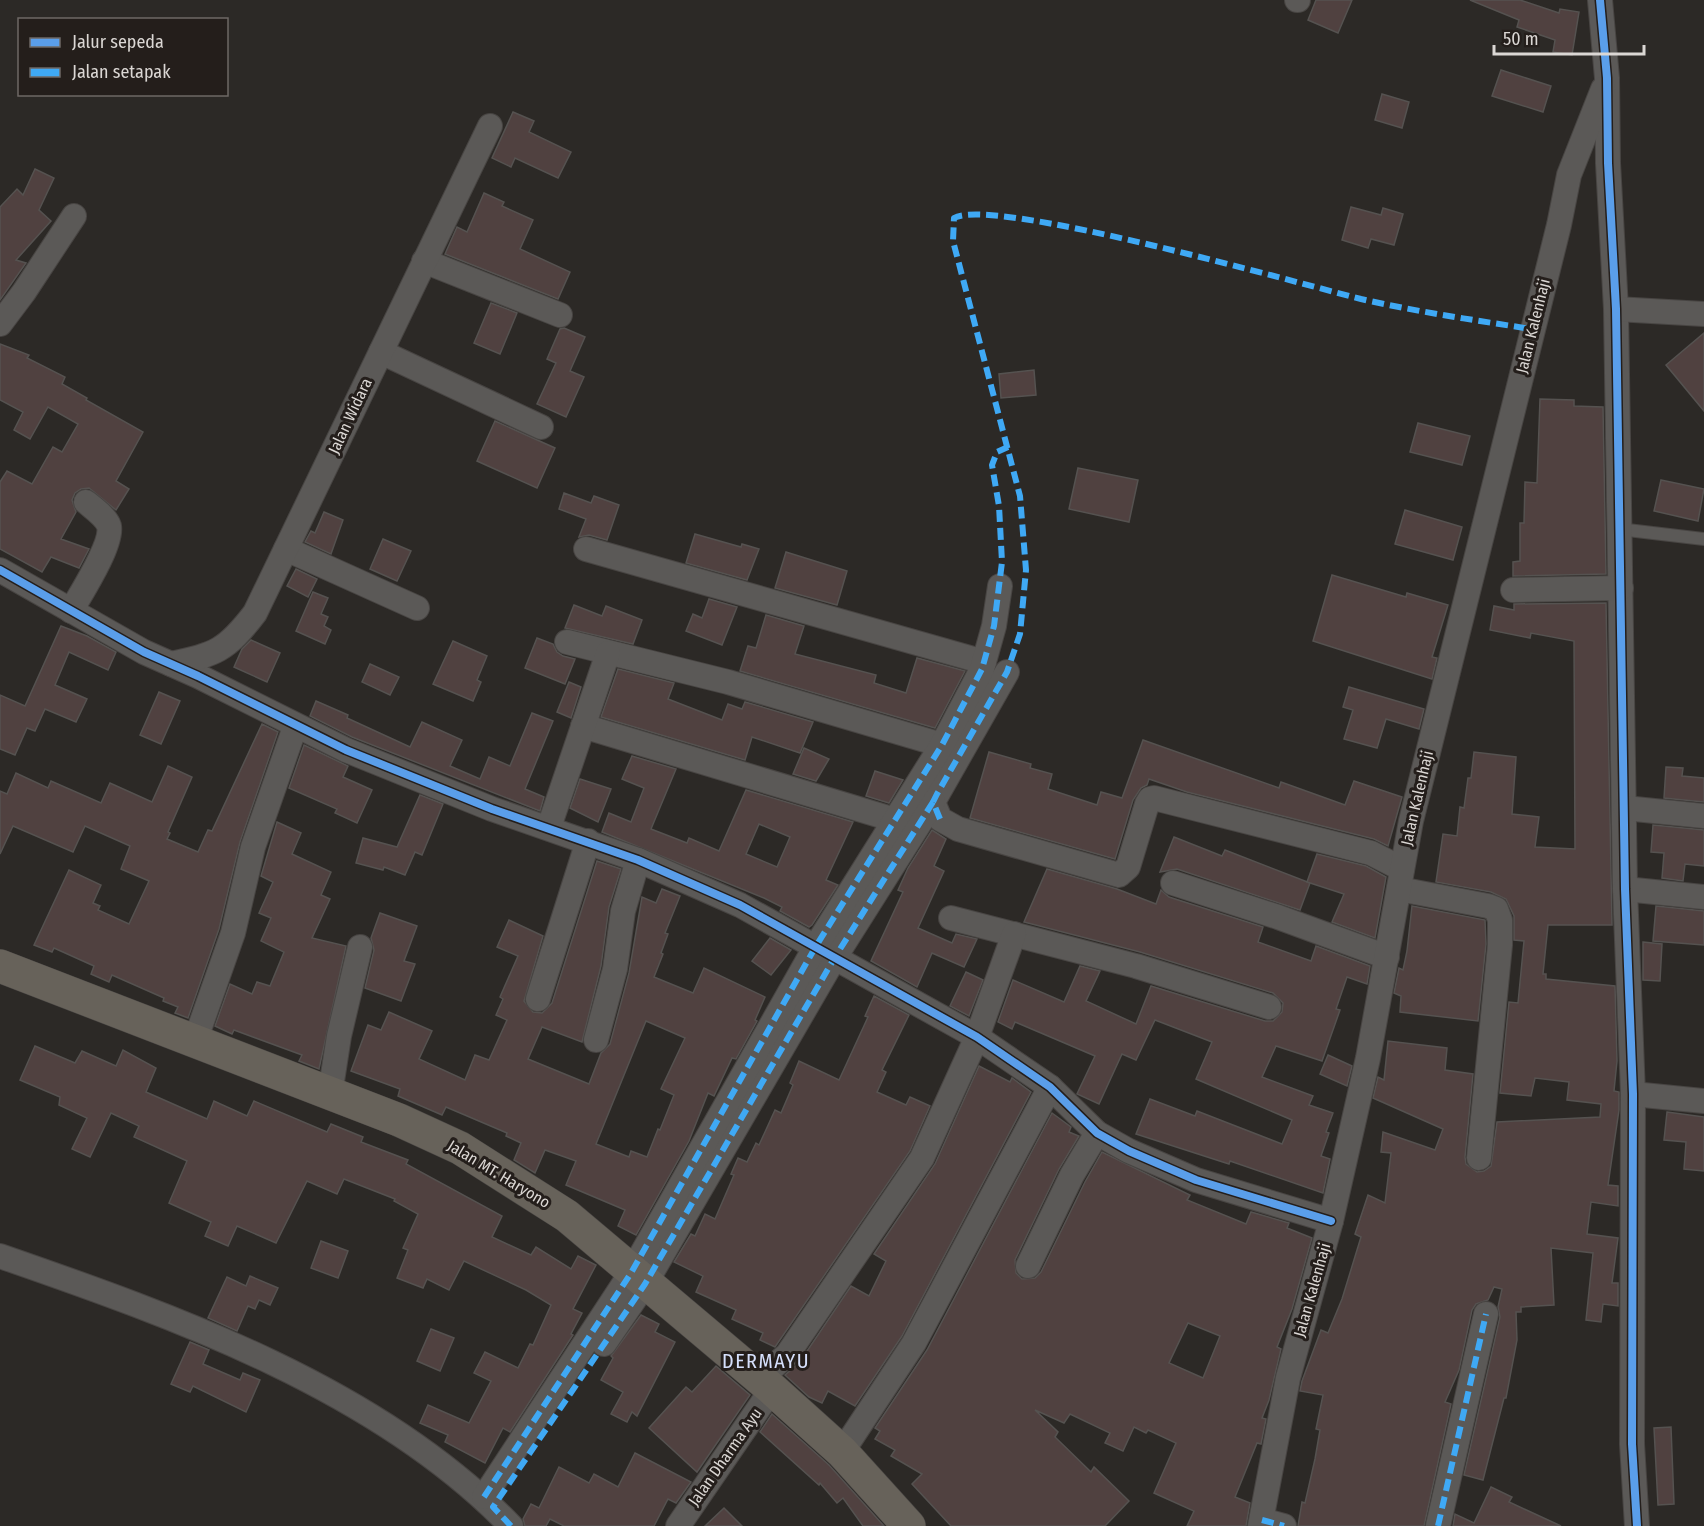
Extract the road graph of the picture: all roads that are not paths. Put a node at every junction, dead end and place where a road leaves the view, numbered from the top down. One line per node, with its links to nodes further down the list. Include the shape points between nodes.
1 (1600, 0): 2 (street)
2 (1607, 78): 6 (street); 38 (street, Jalan Kalenhaji, via 1569,175 1452,648)
3 (490, 126): 5 (street, Jalan Widara)
4 (74, 216): 9 (street)
5 (424, 261): 8 (street); 10 (street, Jalan Widara)
6 (1616, 309): 7 (street); 13 (street)
7 (1704, 314)
8 (560, 315)
9 (0, 324)
10 (381, 352): 11 (street); 15 (street, Jalan Widara)
11 (541, 427)
12 (86, 502): 22 (street, via 105,521 109,534)
13 (1619, 529): 14 (lane); 19 (street)
14 (1704, 538)
15 (286, 549): 21 (street); 26 (street, Jalan Widara, via 255,613 239,634 208,656)
16 (586, 549): 25 (street)
17 (0, 570): 22 (street)
18 (1000, 586): 25 (street)
19 (1621, 588): 20 (street); 32 (street)
20 (1513, 590)
21 (417, 608)
22 (71, 611): 26 (street)
23 (567, 642): 24 (street)
24 (608, 653): 28 (street); 30 (street, via 728,682)
25 (984, 662): 30 (street)
26 (171, 664): 29 (street)
27 (1007, 672): 31 (street)
28 (583, 726): 34 (street); 35 (street)
29 (296, 727): 35 (street, via 407,776); 52 (street, via 253,847 233,933)
30 (942, 745): 34 (street)
31 (933, 802): 38 (street, via 940,819 958,829 1114,874 1124,874 1128,867 1147,804 1154,798 1371,853); 45 (street)
32 (1625, 808): 33 (street); 40 (street)
33 (1704, 816)
34 (895, 820): 45 (street)
35 (549, 827): 36 (street)
36 (588, 841): 37 (street); 48 (street)
37 (638, 860): 45 (street, via 740,905); 51 (street, via 623,911 615,969)
38 (1401, 879): 46 (street, Jalan Kalenhaji); 58 (street, via 1496,909 1500,920)
39 (1173, 883): 46 (street)
40 (1625, 889): 41 (street); 55 (street)
41 (1704, 897)
42 (951, 918): 43 (street)
43 (1014, 934): 49 (street); 50 (street, Jalan Dharma Ayu)
44 (360, 947): 54 (street)
45 (825, 952): 50 (street); 62 (street)
46 (1387, 957): 59 (street, Jalan Kalenhaji)
47 (0, 966): 52 (main road, Jalan MT. Haryono)
48 (538, 999)
49 (1269, 1007)
50 (977, 1037): 53 (street); 64 (street, Jalan Dharma Ayu, via 922,1158)
51 (596, 1040)
52 (195, 1041): 54 (main road, Jalan MT. Haryono)
53 (1050, 1087): 57 (street); 65 (street, via 914,1343)
54 (330, 1094): 62 (main road, Jalan MT. Haryono, via 460,1148 567,1216)
55 (1633, 1094): 56 (street); 72 (street, via 1632,1444)
56 (1704, 1101)
57 (1097, 1133): 59 (street, via 1188,1176); 61 (street)
58 (1479, 1158)
59 (1331, 1221): 67 (street, Jalan Kalenhaji, via 1288,1378)
60 (0, 1256): 66 (street, via 125,1299 247,1349 389,1427)
61 (1028, 1266)
62 (638, 1278): 64 (main road, Jalan MT. Haryono); 66 (street)
63 (1486, 1314): 71 (street)
64 (766, 1383): 65 (main road, Jalan MT. Haryono); 69 (street, Jalan Dharma Ayu)
65 (842, 1452): 70 (main road, Jalan MT. Haryono)
66 (488, 1502): 68 (street)
67 (1269, 1524)
68 (512, 1526)
69 (678, 1526)
70 (909, 1526)
71 (1438, 1526)
72 (1637, 1526)

